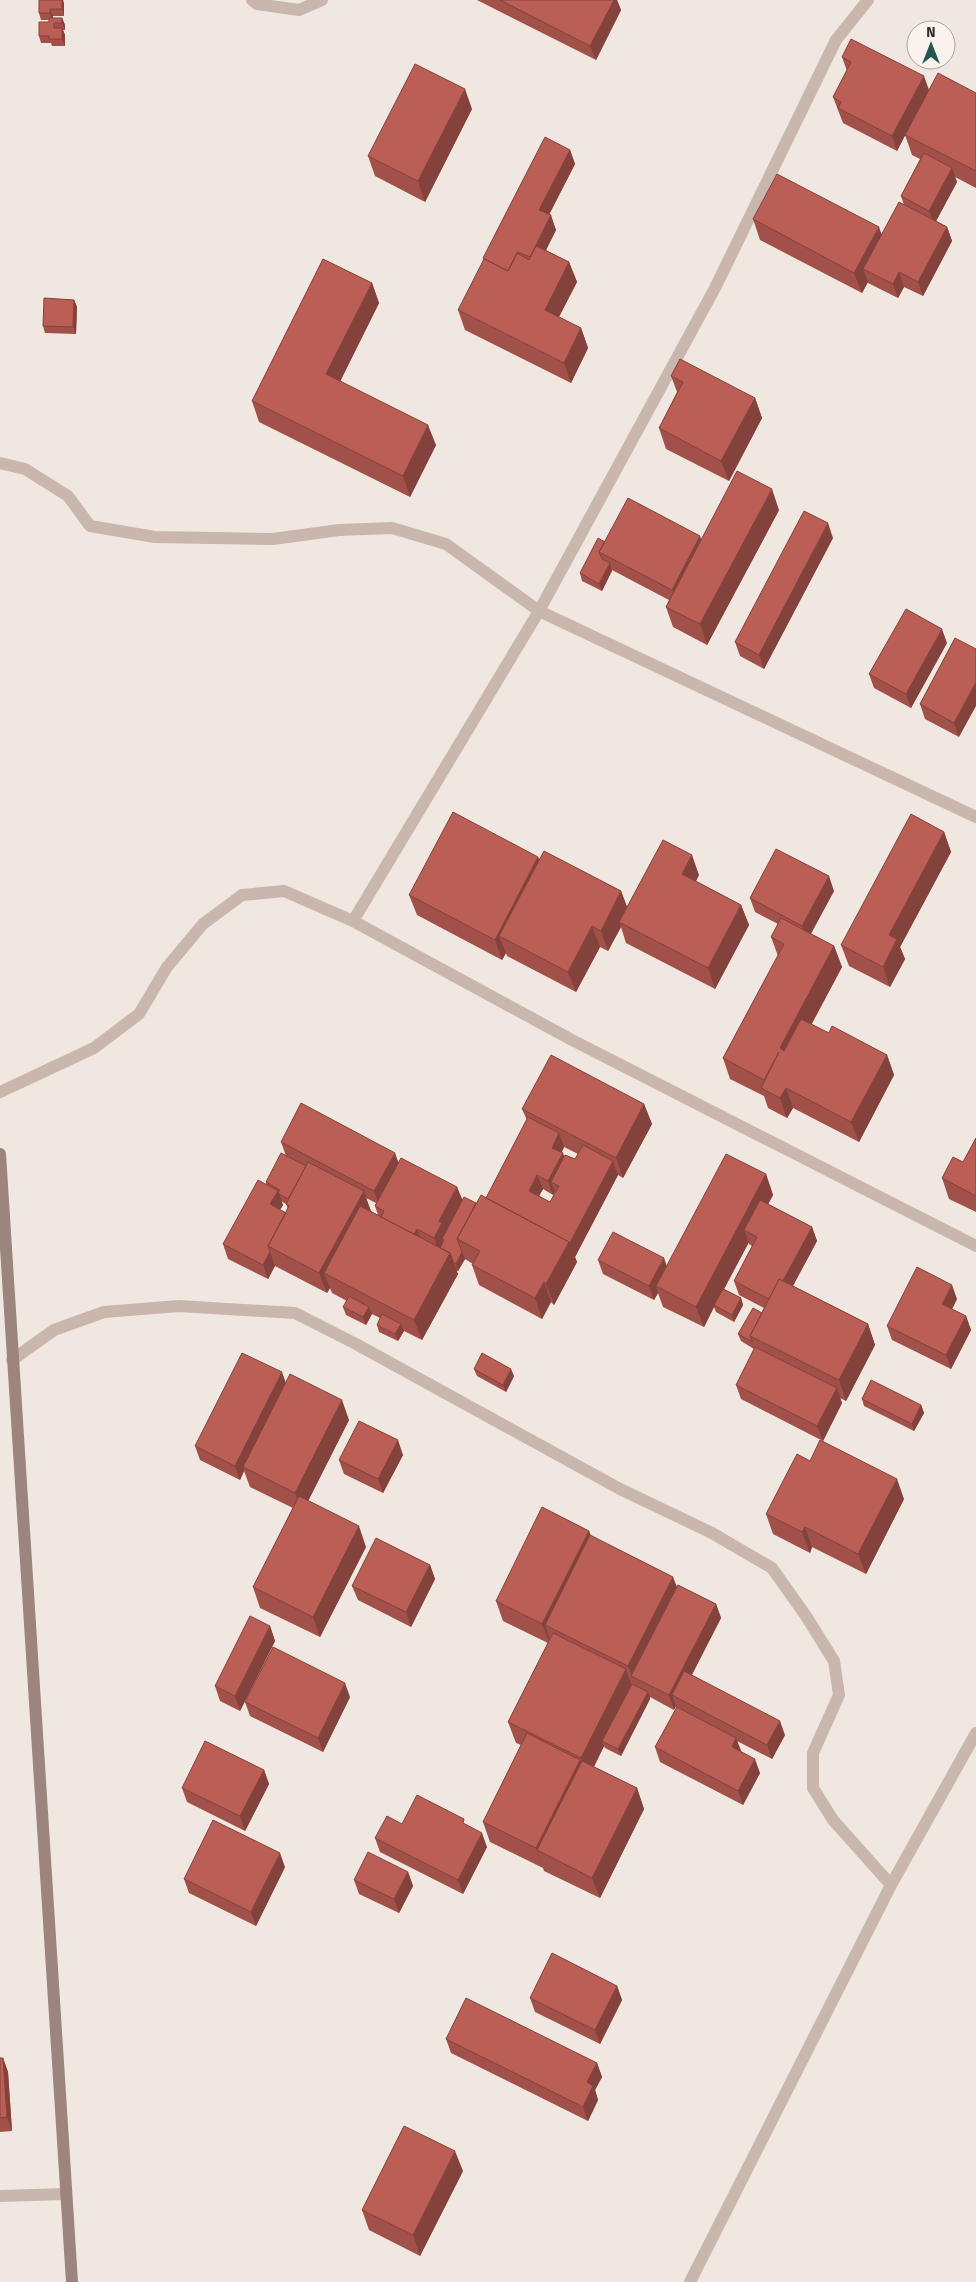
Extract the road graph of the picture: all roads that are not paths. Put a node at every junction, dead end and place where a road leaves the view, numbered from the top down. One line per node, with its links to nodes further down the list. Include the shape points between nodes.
1 (252, 0): 2 (street, via 257,4 299,10)
2 (322, 0)
3 (868, 0): 5 (street, via 836,40 715,288)
4 (0, 463): 5 (street, via 25,469 68,496 90,526 146,536 273,539 339,530 392,528 446,544)
5 (539, 611): 6 (street); 7 (street)
6 (976, 817)
7 (353, 921): 8 (street, via 284,891 242,895 203,924 167,967 138,1014 94,1048); 10 (street, via 572,1040)
8 (0, 1092)
9 (0, 1154): 11 (main road)
10 (976, 1246)
11 (12, 1360): 13 (street, via 54,1330 104,1312 179,1306 295,1314 356,1344 620,1489 712,1533 772,1568 834,1661 839,1695 813,1753 813,1788 833,1820); 14 (main road)
12 (976, 1733): 13 (street)
13 (891, 1885): 17 (street)
14 (65, 2194): 15 (street); 16 (main road)
15 (0, 2196)
16 (72, 2282)
17 (690, 2282)

